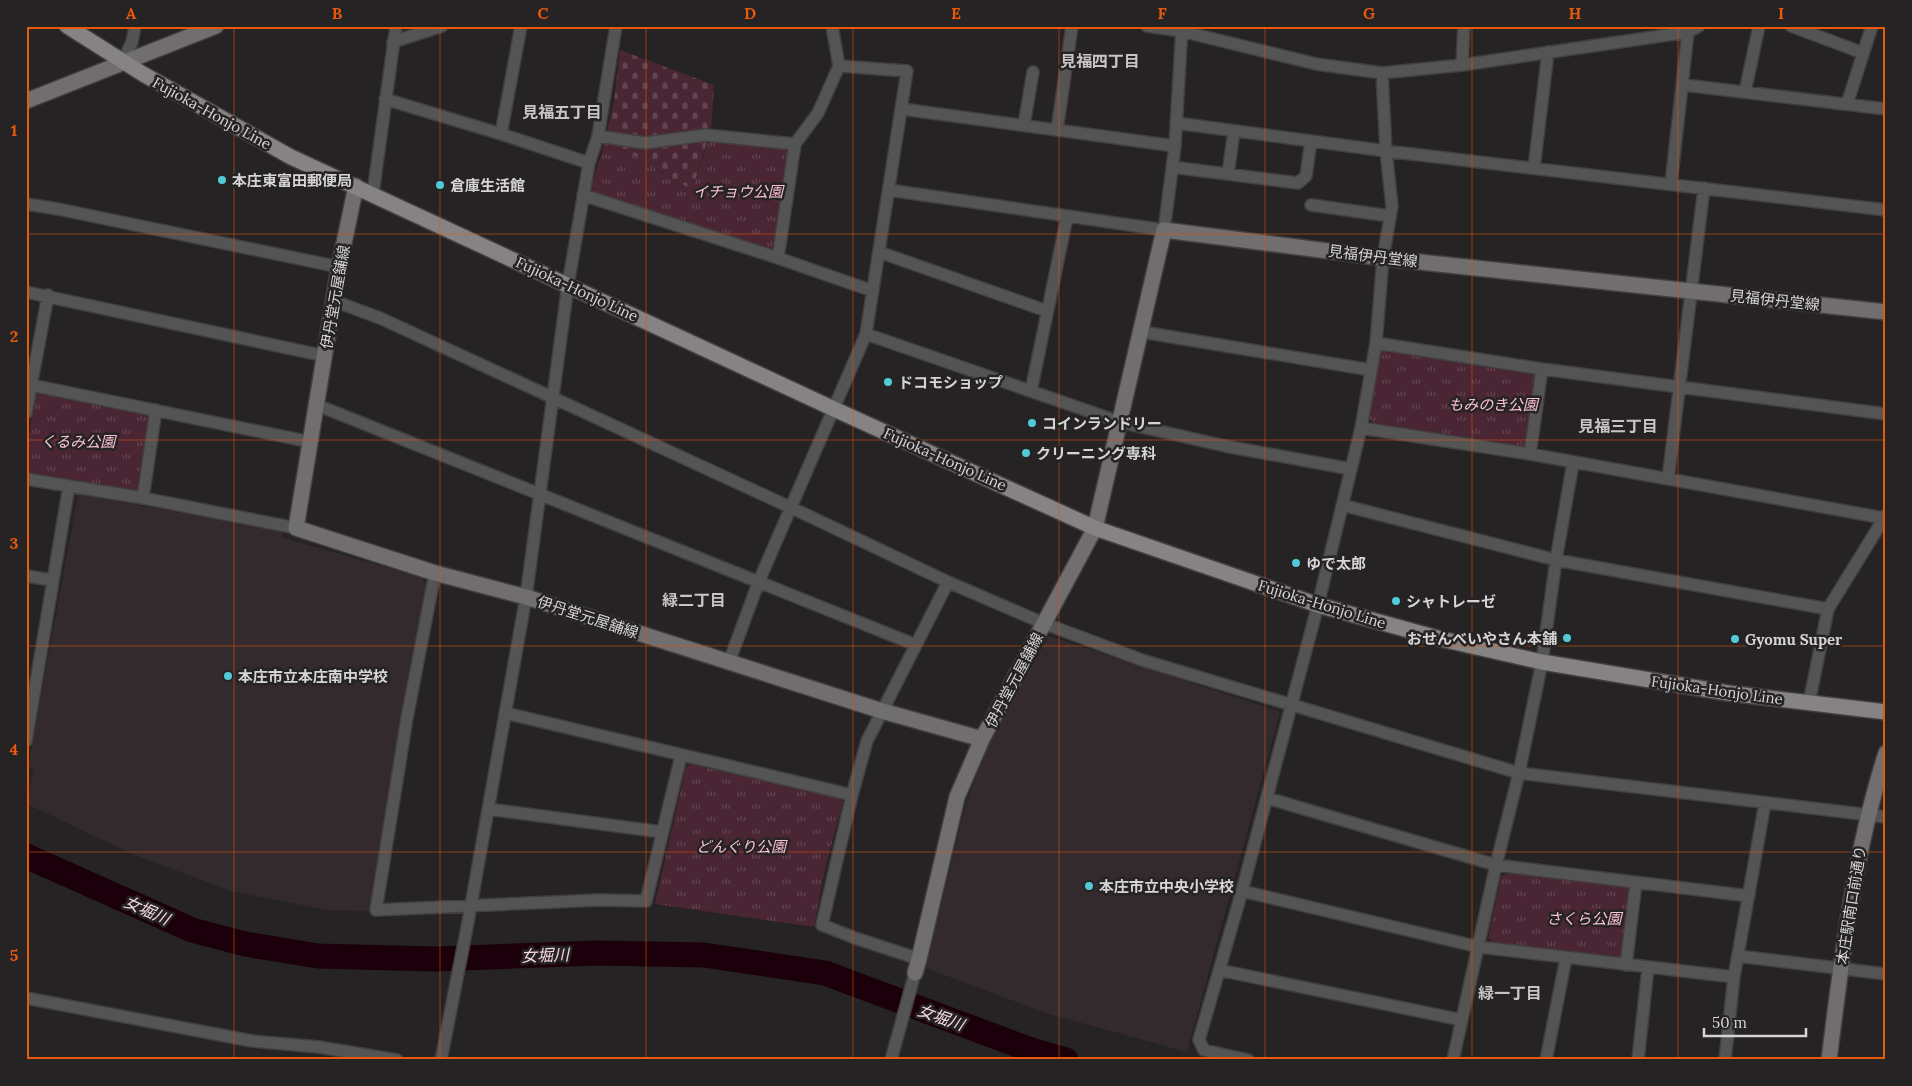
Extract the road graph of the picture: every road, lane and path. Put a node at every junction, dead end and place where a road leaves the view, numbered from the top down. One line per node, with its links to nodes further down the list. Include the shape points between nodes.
1 (67, 26): 21 (main road, Fujioka-Honjo Line)
2 (135, 26): 21 (street)
3 (216, 26): 21 (street)
4 (396, 26): 18 (street)
5 (442, 26): 18 (street)
6 (521, 26): 37 (street)
7 (616, 26): 38 (street)
8 (832, 26): 23 (street)
9 (1072, 26): 35 (street)
10 (1147, 26): 16 (street)
11 (1464, 26): 22 (street)
12 (1699, 26): 17 (street)
13 (1759, 26): 27 (street)
14 (1791, 26): 20 (street)
15 (1872, 26): 20 (street)
16 (1181, 29): 25 (street, via 1316,64); 33 (street)
17 (1688, 32): 19 (street); 26 (street)
18 (393, 42): 28 (street)
19 (1548, 52): 22 (street); 45 (street)
20 (1863, 53): 30 (street)
21 (122, 63): 29 (street); 48 (main road, Fujioka-Honjo Line, via 292,157)
22 (1462, 64): 25 (street)
23 (839, 66): 31 (street, via 907,71); 40 (street, via 818,113)
24 (1033, 72): 34 (street)
25 (1382, 73): 42 (street)
26 (1684, 85): 27 (street); 47 (street)
27 (1745, 92): 30 (street)
28 (385, 99): 37 (street); 51 (street)
29 (26, 101)
30 (1847, 104): 32 (street)
31 (902, 109): 34 (street); 50 (street)
32 (1886, 109)
33 (1176, 123): 36 (street); 41 (street)
34 (1024, 125): 35 (street)
35 (1057, 130): 41 (street)
36 (1234, 131): 39 (street); 46 (street)
37 (501, 134): 43 (street)
38 (598, 136): 40 (street, via 645,143 706,135); 43 (street)
39 (1311, 141): 42 (street); 46 (street, via 1306,176 1298,183)
40 (795, 144): 60 (street)
41 (1175, 146): 44 (street)
42 (1386, 151): 45 (street); 56 (street, via 1392,206)
43 (589, 163): 52 (street)
44 (1172, 167): 46 (street); 58 (street)
45 (1534, 168): 47 (street)
46 (1228, 174)
47 (1671, 184): 49 (street)
48 (356, 186): 51 (main road, Fujioka-Honjo Line); 62 (street, 伊丹堂元屋舗線)
49 (1704, 188): 55 (street); 65 (street)
50 (889, 190): 57 (street); 59 (street)
51 (373, 194): 63 (main road, Fujioka-Honjo Line)
52 (583, 195): 60 (street); 63 (street)
53 (26, 204): 62 (street)
54 (1311, 205): 56 (street)
55 (1886, 210)
56 (1390, 216): 61 (street)
57 (1066, 217): 58 (street); 69 (street)
58 (1164, 230): 61 (street, 見福伊丹堂線); 71 (street)
59 (879, 252): 64 (street); 69 (street)
60 (778, 258): 64 (street)
61 (1383, 258): 65 (street, 見福伊丹堂線); 73 (street)
62 (339, 268): 68 (street, 伊丹堂元屋舗線)
63 (568, 285): 80 (street); 82 (main road, Fujioka-Honjo Line)
64 (873, 291): 72 (street)
65 (1691, 291): 70 (street, 見福伊丹堂線); 78 (street)
66 (26, 292): 67 (street)
67 (48, 295): 74 (street); 77 (street)
68 (334, 301): 74 (street, 伊丹堂元屋舗線); 80 (street, via 380,318)
69 (1047, 311): 79 (street)
70 (1886, 312)
71 (1142, 332): 76 (street); 86 (street)
72 (866, 334): 79 (street); 82 (street)
73 (1376, 343): 75 (street); 76 (street)
74 (325, 356): 81 (street, 伊丹堂元屋舗線)
75 (1542, 369): 78 (street); 89 (street)
76 (1370, 370): 87 (street)
77 (31, 385): 83 (street); 84 (street)
78 (1679, 386): 85 (street); 93 (street)
79 (1031, 391): 86 (street)
80 (552, 398): 95 (street); 98 (street)
81 (317, 405): 88 (street, 伊丹堂元屋舗線); 95 (street)
82 (834, 409): 98 (street); 101 (main road, Fujioka-Honjo Line)
83 (156, 410): 88 (street); 96 (street)
84 (26, 413)
85 (1886, 414)
86 (1120, 422): 91 (street, via 1225,446); 101 (street)
87 (1361, 428): 89 (street); 91 (street)
88 (311, 442): 100 (street, 伊丹堂元屋舗線)
89 (1530, 454): 90 (street)
90 (1573, 463): 93 (street); 102 (street)
91 (1351, 469): 97 (street)
92 (26, 479): 94 (street)
93 (1668, 479): 99 (street)
94 (69, 486): 96 (street); 105 (street)
95 (541, 496): 106 (street); 108 (street)
96 (143, 498): 100 (street)
97 (1342, 506): 102 (street); 109 (street)
98 (792, 508): 106 (street); 107 (street)
99 (1885, 516): 110 (street)
100 (296, 528): 103 (street, 伊丹堂元屋舗線)
101 (1095, 528): 109 (main road, Fujioka-Honjo Line); 111 (street, 伊丹堂元屋舗線)
102 (1556, 560): 110 (street); 114 (street)
103 (436, 573): 108 (street, 伊丹堂元屋舗線); 137 (street, via 407,718 376,910)
104 (26, 576): 105 (street)
105 (52, 580): 115 (street)
106 (760, 582): 112 (street); 113 (street)
107 (948, 582): 111 (street); 112 (street)
108 (526, 597): 113 (street, 伊丹堂元屋舗線); 120 (street)
109 (1318, 605): 114 (main road, Fujioka-Honjo Line, via 1441,639); 117 (street)
110 (1828, 609): 116 (street)
111 (1044, 623): 117 (street, via 1142,660); 121 (street, 伊丹堂元屋舗線)
112 (916, 645): 118 (street)
113 (729, 662): 118 (street, 伊丹堂元屋舗線)
114 (1542, 662): 116 (main road, Fujioka-Honjo Line); 125 (street)
115 (31, 687): 122 (street)
116 (1809, 703): 119 (main road, Fujioka-Honjo Line)
117 (1291, 704): 125 (street); 127 (street)
118 (882, 712): 121 (street, 伊丹堂元屋舗線); 126 (street, via 867,741)
119 (1886, 712)
120 (505, 713): 124 (street); 129 (street)
121 (982, 739): 142 (street, via 957,796)
122 (26, 741)
123 (1886, 753): 130 (street, 本庄駅南口前通り)
124 (681, 756): 126 (street); 132 (street)
125 (1519, 773): 128 (street); 133 (street)
126 (852, 795): 142 (street, via 822,925)
127 (1266, 798): 133 (street); 135 (street)
128 (1765, 803): 130 (street); 136 (street)
129 (488, 809): 132 (street); 137 (street)
130 (1868, 815): 131 (street); 144 (street, 本庄駅南口前通り, via 1854,879)
131 (1886, 817)
132 (662, 832): 137 (street, via 646,901)
133 (1496, 865): 134 (street); 138 (street)
134 (1636, 883): 136 (street); 141 (street)
135 (1242, 891): 138 (street); 145 (street)
136 (1749, 896): 139 (street)
137 (470, 906): 151 (street)
138 (1479, 947): 140 (street); 149 (street)
139 (1738, 956): 144 (street); 147 (street)
140 (1566, 958): 141 (street); 155 (street)
141 (1626, 964): 143 (street)
142 (917, 966): 152 (street)
143 (1648, 967): 147 (street); 156 (street)
144 (1841, 969): 146 (street); 158 (street, 本庄駅南口前通り)
145 (1219, 970): 149 (street); 153 (street, via 1199,1040 1204,1050)
146 (1886, 974)
147 (1734, 977): 157 (street)
148 (26, 998): 150 (street, via 252,1041 319,1047)
149 (1462, 1020): 154 (street)
150 (397, 1060)
151 (441, 1060)
152 (891, 1060)
153 (1248, 1060)
154 (1453, 1060)
155 (1546, 1060)
156 (1638, 1060)
157 (1724, 1060)
158 (1830, 1060)

